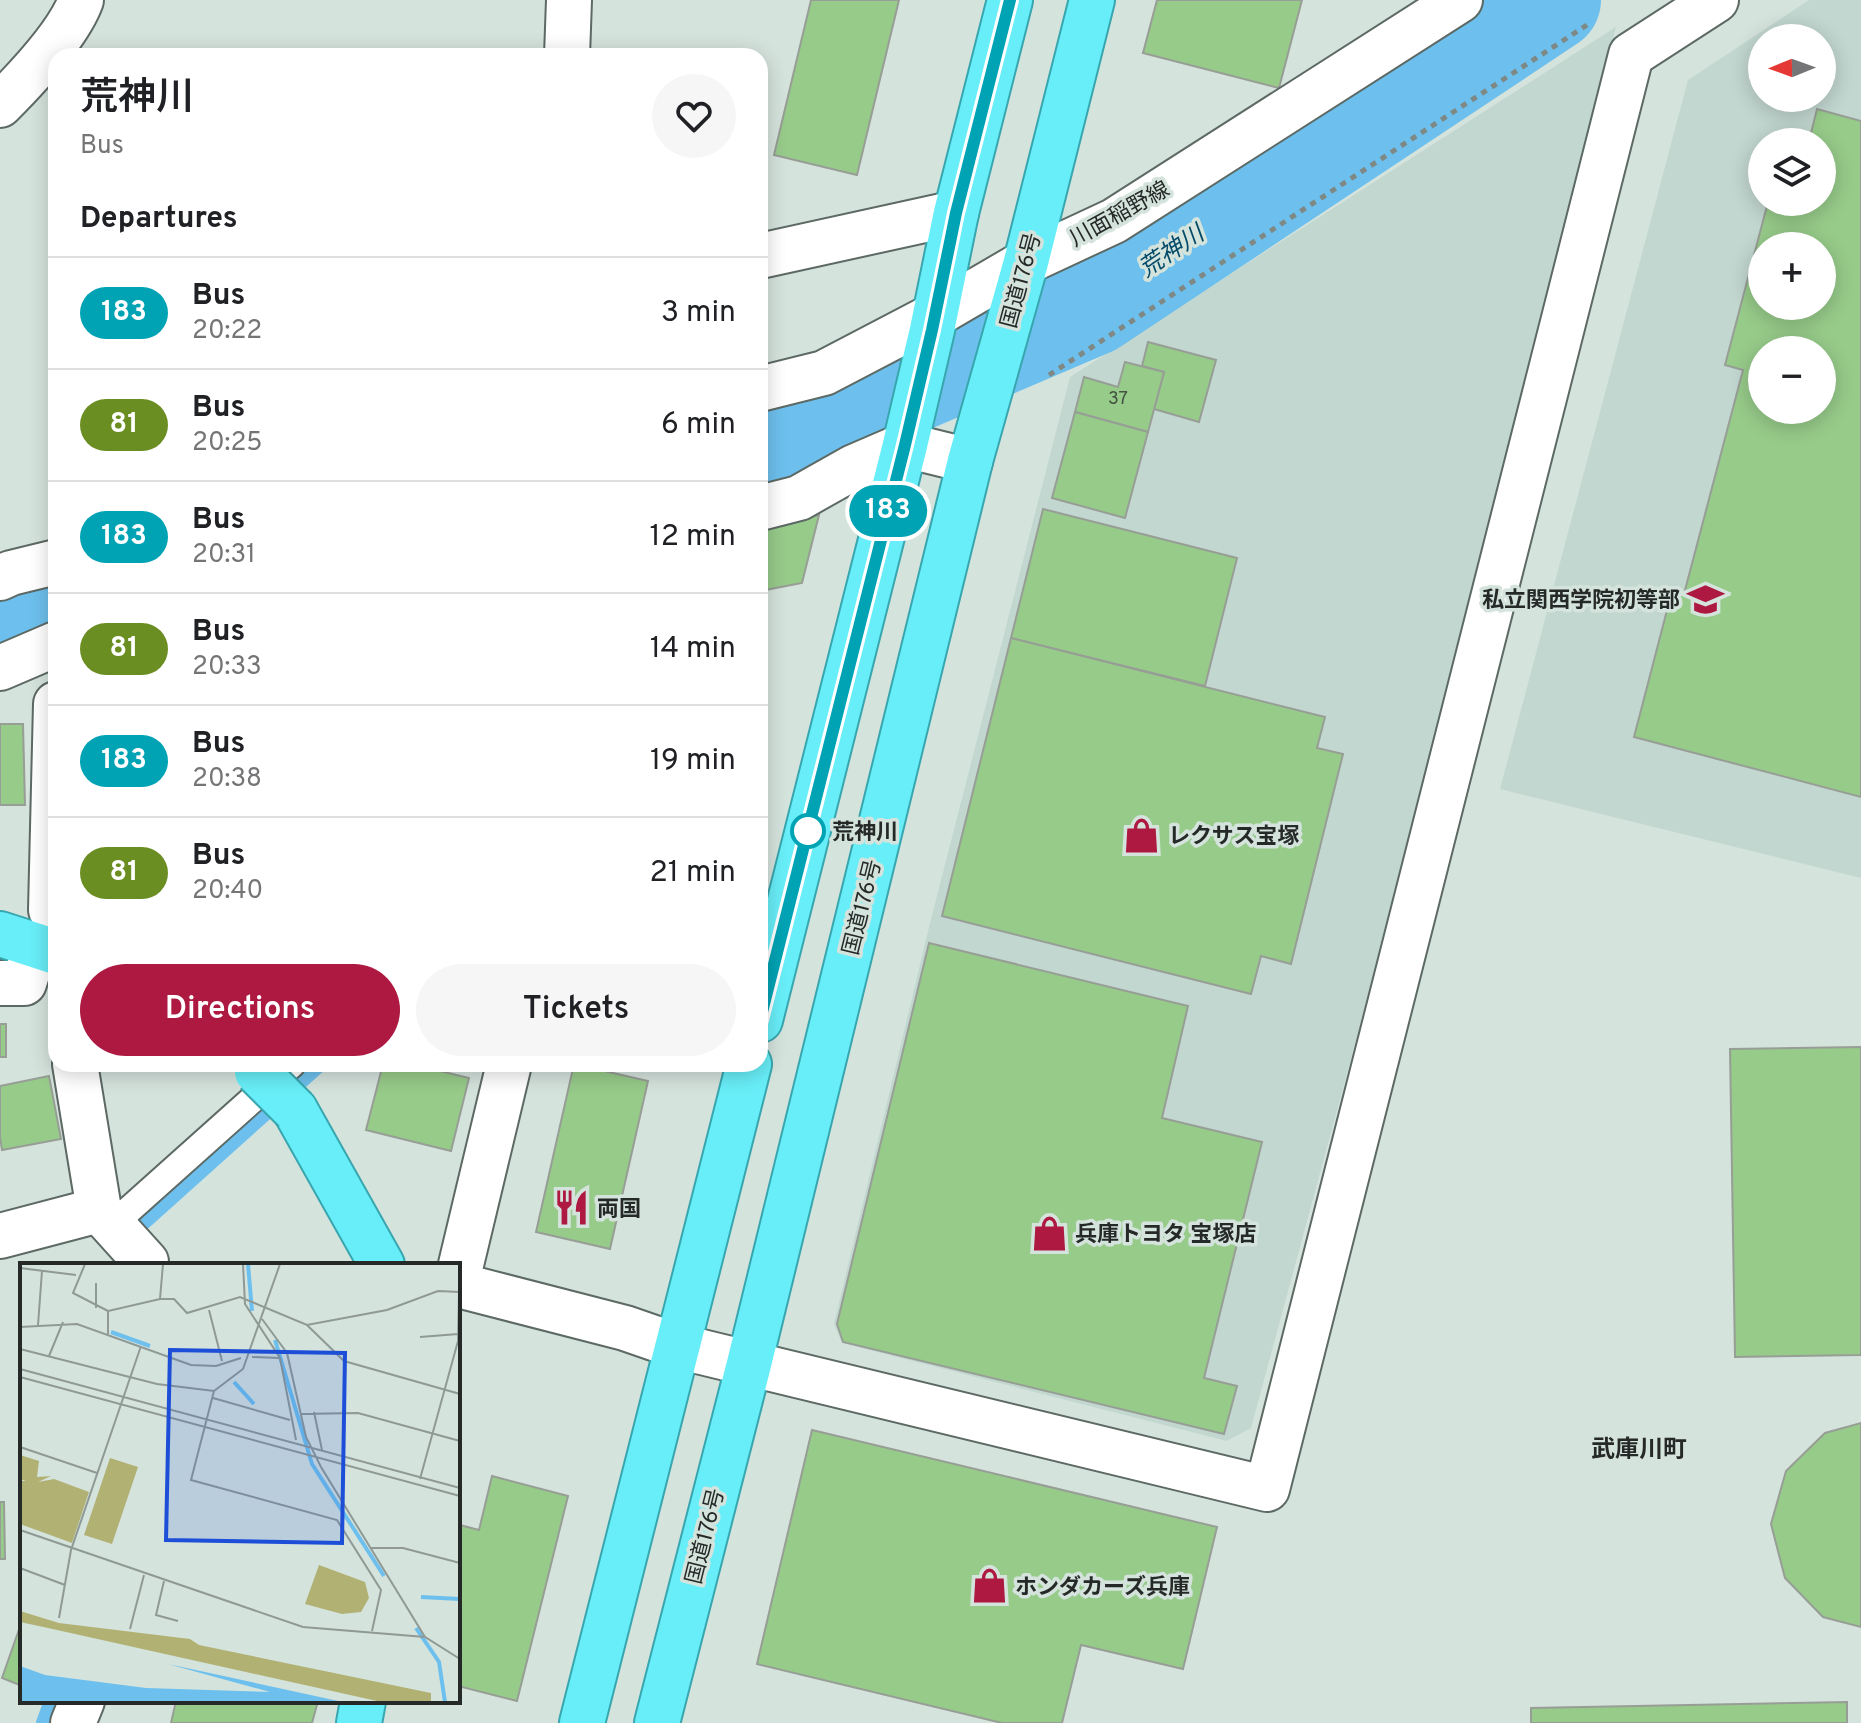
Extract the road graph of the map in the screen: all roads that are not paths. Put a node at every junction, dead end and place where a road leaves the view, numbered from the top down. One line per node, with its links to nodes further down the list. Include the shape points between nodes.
1 (81, 0): 7 (street)
2 (569, 0): 8 (street)
3 (1010, 0): 11 (highway)
4 (1092, 0): 13 (highway, 国道176号)
5 (1460, 0): 13 (street, 川面稲野線)
6 (1716, 0): 41 (street, via 1631,55 1267,1489)
7 (50, 48)
8 (567, 48)
9 (48, 50): 10 (street)
10 (0, 105)
11 (956, 213): 12 (street); 14 (highway)
12 (768, 254)
13 (1021, 278): 14 (street, 川面稲野線); 17 (highway, 国道176号)
14 (934, 322): 15 (street, 川面稲野線, via 824,373); 16 (highway)
15 (768, 387)
16 (908, 429): 17 (street); 18 (street); 28 (highway)
17 (970, 461): 41 (highway, 国道176号)
18 (854, 467): 19 (street, via 794,470); 20 (street, via 799,498)
19 (768, 478)
20 (768, 506)
21 (48, 564): 22 (street)
22 (0, 578)
23 (48, 647): 24 (street)
24 (0, 668)
25 (48, 797): 26 (street)
26 (36, 936): 27 (street, via 24,983)
27 (0, 983)
28 (768, 988)
29 (77, 1072): 34 (street)
30 (260, 1072): 34 (lane)
31 (268, 1072): 37 (highway, bridge)
32 (507, 1072): 38 (street)
33 (747, 1072): 40 (highway)
34 (105, 1218): 35 (street); 36 (street)
35 (0, 1236)
36 (146, 1263)
37 (381, 1263)
38 (460, 1269)
39 (460, 1286): 40 (street)
40 (677, 1346): 41 (street); 46 (highway)
41 (749, 1364): 47 (highway, 国道176号)
42 (81, 1703): 44 (street)
43 (363, 1703): 45 (highway)
44 (73, 1723)
45 (359, 1723)
46 (582, 1723)
47 (657, 1723)

